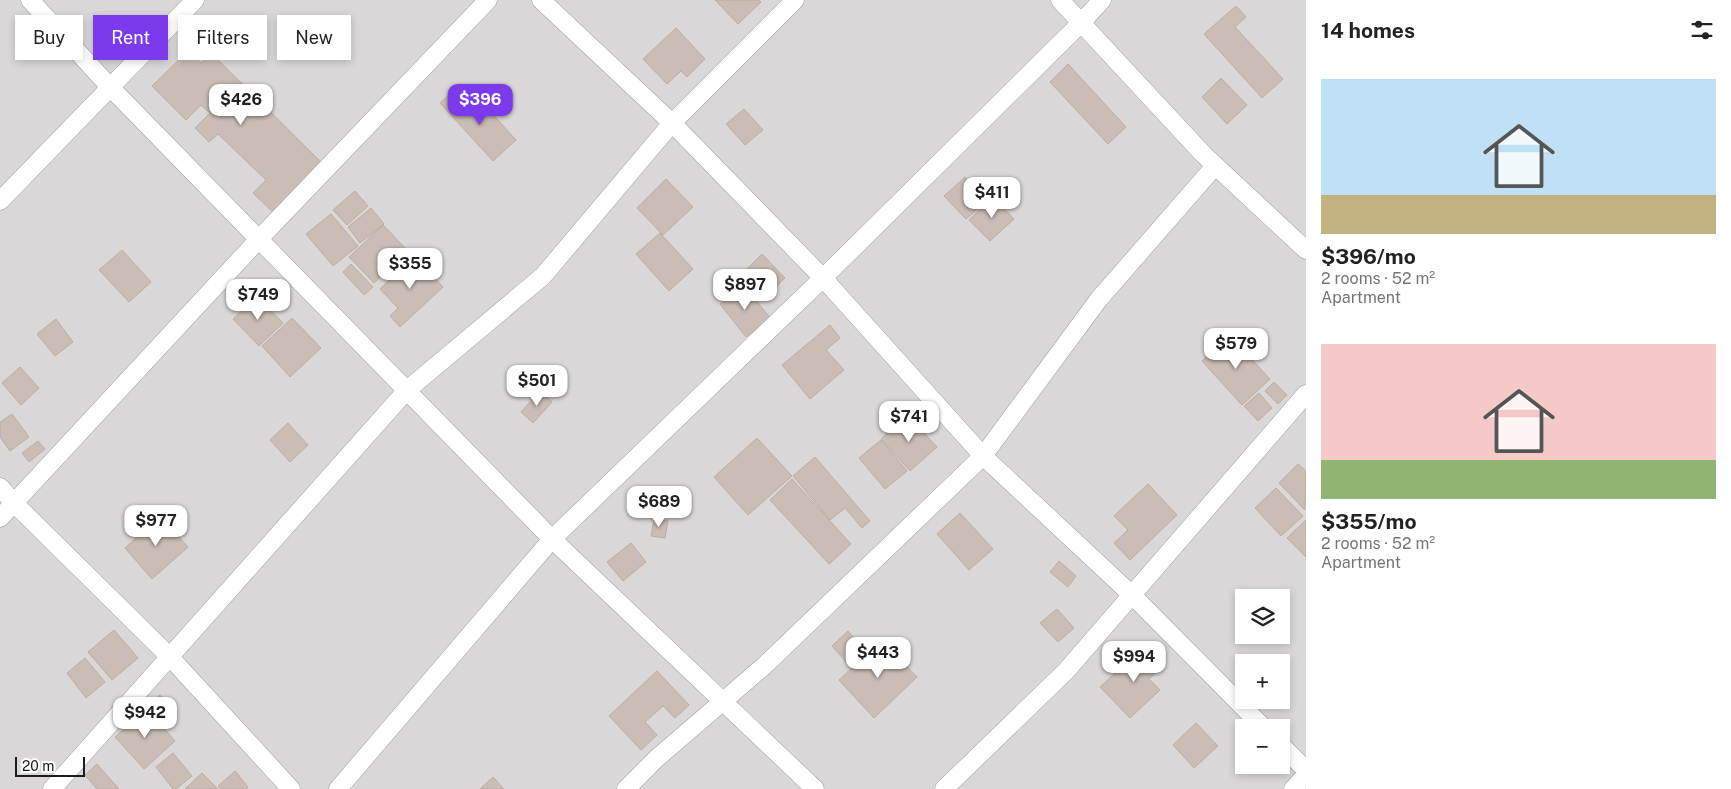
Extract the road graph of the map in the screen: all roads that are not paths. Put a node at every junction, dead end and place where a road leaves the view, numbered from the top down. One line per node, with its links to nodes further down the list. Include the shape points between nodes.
1 (30, 0): 9 (street)
2 (195, 0): 9 (street)
3 (488, 0): 13 (street)
4 (541, 0): 10 (street)
5 (795, 0): 10 (street)
6 (1060, 0): 8 (street)
7 (1102, 0): 8 (street)
8 (1081, 23): 11 (street); 15 (street)
9 (110, 87): 12 (street); 13 (street)
10 (672, 123): 15 (street); 16 (street, via 544,276)
11 (1215, 166): 14 (street); 18 (street, via 1099,299)
12 (0, 202)
13 (259, 239): 16 (street); 20 (street)
14 (1306, 250)
15 (823, 278): 18 (street); 22 (street)
16 (407, 390): 22 (street); 24 (street)
17 (1306, 394): 23 (street)
18 (983, 456): 23 (street); 25 (street, via 764,666)
19 (0, 487): 20 (street)
20 (14, 503): 21 (street); 24 (street)
21 (0, 518)
22 (552, 539): 25 (street); 32 (street)
23 (1132, 596): 26 (street); 35 (street, via 1066,671)
24 (169, 656): 30 (street); 31 (street)
25 (723, 701): 33 (street, via 656,758); 34 (street)
26 (1255, 719)
27 (1290, 754): 28 (street)
28 (1306, 770)
29 (1306, 775): 36 (street)
30 (52, 789)
31 (291, 789)
32 (338, 789)
33 (626, 789)
34 (815, 789)
35 (944, 789)
36 (1293, 789)

